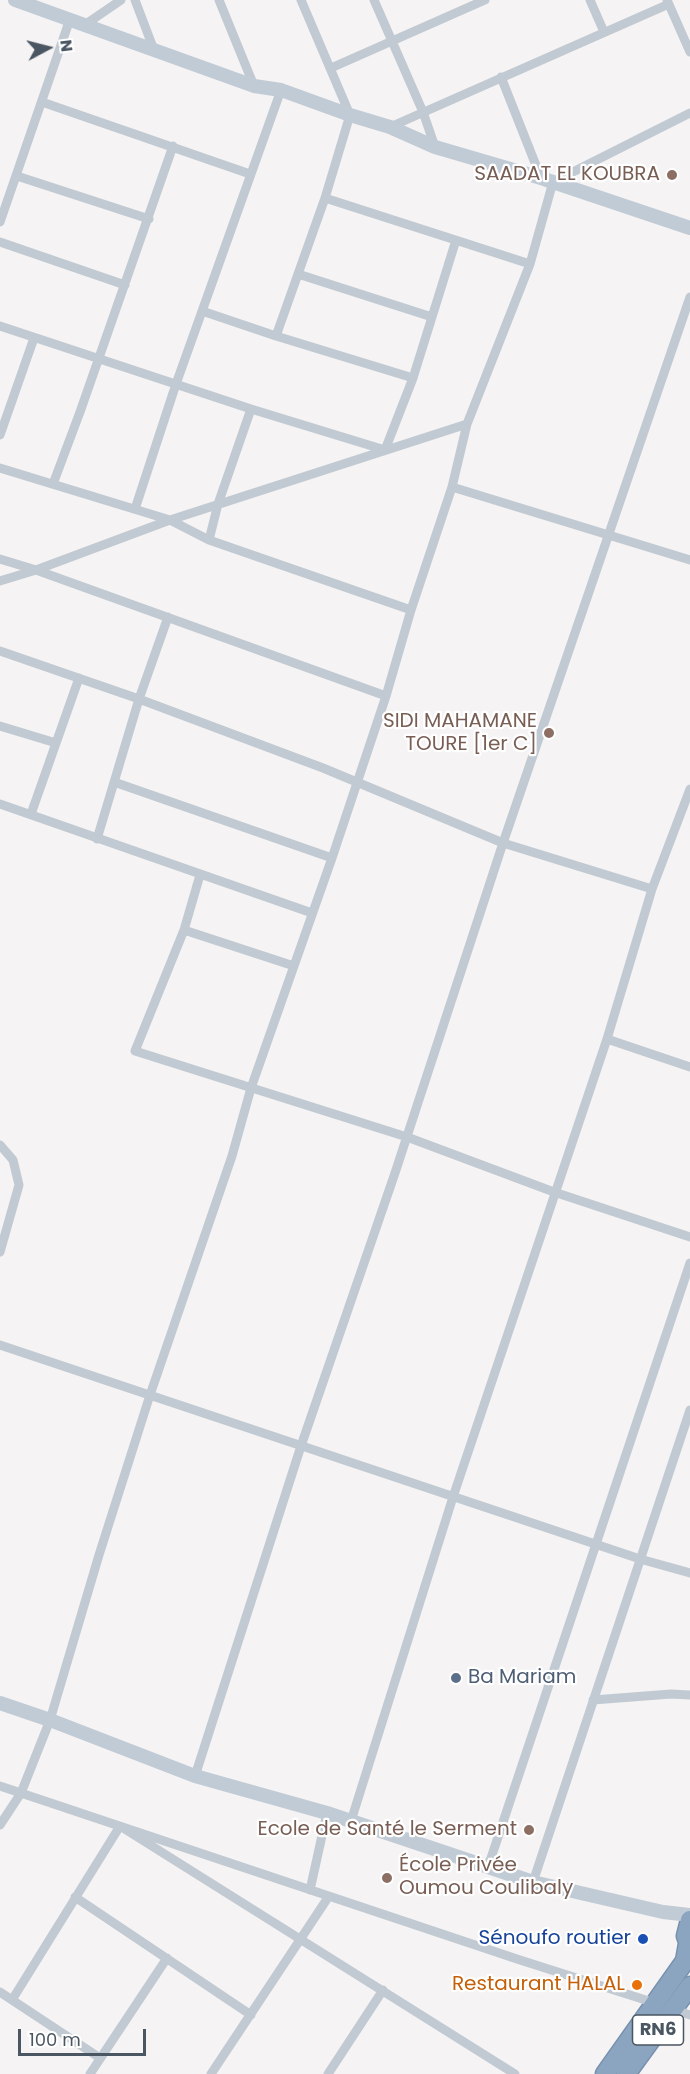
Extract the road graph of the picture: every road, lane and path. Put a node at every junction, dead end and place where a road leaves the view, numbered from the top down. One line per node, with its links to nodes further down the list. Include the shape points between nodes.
1 (15, 0): 10 (street)
2 (121, 0): 11 (street)
3 (135, 0): 14 (street)
4 (219, 0): 18 (street)
5 (301, 0): 16 (street)
6 (374, 0): 13 (street)
7 (485, 0): 13 (street)
8 (590, 0): 12 (street)
9 (668, 2): 12 (street); 15 (street)
10 (70, 18): 11 (street); 20 (street)
11 (86, 24): 14 (street)
12 (604, 32): 17 (street)
13 (392, 42): 16 (street); 21 (street)
14 (154, 50): 18 (street)
15 (690, 52)
16 (331, 68): 23 (street)
17 (501, 77): 21 (street); 29 (street)
18 (254, 86): 19 (street)
19 (280, 90): 23 (street); 27 (street)
20 (42, 102): 25 (street); 28 (street)
21 (423, 112): 24 (street); 26 (street)
22 (690, 113): 29 (street)
23 (350, 116): 24 (street); 30 (street)
24 (390, 127): 26 (street)
25 (173, 146): 27 (street); 31 (street)
26 (435, 147): 29 (street)
27 (250, 174): 40 (street)
28 (17, 176): 31 (street); 32 (street)
29 (547, 180): 33 (street); 36 (street)
30 (325, 198): 34 (street); 37 (street)
31 (149, 219): 38 (street)
32 (0, 222)
33 (690, 228)
34 (456, 240): 36 (street); 41 (street)
35 (0, 242): 38 (street)
36 (530, 264): 49 (street)
37 (298, 274): 41 (street); 43 (street)
38 (125, 285): 45 (street)
39 (690, 297): 58 (street)
40 (202, 311): 43 (street); 47 (street)
41 (432, 317): 46 (street)
42 (0, 326): 44 (street)
43 (276, 336): 46 (street)
44 (34, 338): 45 (street); 50 (street)
45 (99, 359): 47 (street); 53 (street)
46 (413, 378): 51 (street)
47 (176, 384): 48 (street); 56 (street)
48 (251, 409): 51 (street); 55 (street)
49 (467, 424): 51 (street); 54 (street)
50 (0, 435)
51 (385, 450): 55 (street)
52 (0, 468): 53 (street)
53 (53, 484): 56 (street)
54 (452, 487): 58 (street); 64 (street)
55 (218, 504): 57 (street); 59 (street)
56 (135, 509): 57 (street)
57 (170, 520): 59 (street); 62 (street)
58 (609, 535): 61 (street); 78 (street)
59 (209, 540): 64 (street)
60 (0, 559): 62 (street)
61 (690, 560)
62 (36, 570): 63 (street); 65 (street)
63 (0, 581)
64 (411, 610): 68 (street)
65 (168, 617): 68 (street); 69 (street)
66 (0, 651): 67 (street)
67 (79, 678): 69 (street); 71 (street)
68 (386, 696): 73 (street)
69 (140, 699): 72 (street); 73 (street)
70 (0, 726): 71 (street)
71 (56, 743): 76 (street)
72 (114, 782): 77 (street); 79 (street)
73 (357, 782): 78 (street); 79 (street)
74 (690, 789): 81 (street)
75 (0, 804): 76 (street)
76 (31, 814): 77 (street)
77 (97, 839): 80 (street)
78 (503, 843): 81 (street); 88 (street)
79 (332, 858): 82 (street)
80 (200, 874): 82 (street); 83 (street)
81 (652, 889): 85 (street)
82 (312, 913): 84 (street)
83 (184, 930): 84 (street); 87 (street, via 135,1051)
84 (294, 966): 87 (street)
85 (607, 1039): 86 (street); 90 (street)
86 (690, 1066)
87 (251, 1088): 88 (street); 95 (street, via 232,1156)
88 (407, 1137): 90 (street); 97 (street)
89 (0, 1144): 92 (street, via 13,1160 19,1185)
90 (554, 1192): 91 (street); 98 (street)
91 (690, 1237)
92 (0, 1252)
93 (690, 1263): 99 (street)
94 (0, 1345): 95 (street)
95 (150, 1395): 97 (street); 105 (street)
96 (690, 1410): 100 (street)
97 (301, 1446): 98 (street); 106 (street)
98 (453, 1497): 99 (street); 110 (street)
99 (595, 1544): 100 (street); 113 (street)
100 (640, 1559): 101 (street); 103 (street)
101 (690, 1574)
102 (690, 1695): 103 (street)
103 (593, 1700): 114 (street)
104 (0, 1703): 105 (street)
105 (50, 1720): 106 (street); 108 (street)
106 (195, 1776): 109 (street)
107 (0, 1786): 108 (street)
108 (21, 1792): 111 (street); 112 (street)
109 (327, 1813): 110 (street); 115 (street)
110 (351, 1821): 113 (street)
111 (0, 1825)
112 (120, 1826): 115 (street); 117 (street); 119 (street)
113 (488, 1867): 114 (street)
114 (533, 1882): 118 (street, via 663,1912)
115 (310, 1890): 116 (street)
116 (329, 1896): 119 (street); 125 (street)
117 (75, 1897): 120 (street); 124 (street)
118 (689, 1932): 125 (highway, RN6, via 685,1961)
119 (302, 1939): 122 (street); 126 (street)
120 (167, 1958): 126 (street); 128 (street)
121 (690, 1986): 125 (highway, RN6)
122 (383, 1990): 131 (street); 132 (street)
123 (0, 1992): 124 (street)
124 (12, 2000): 128 (street)
125 (664, 2006): 127 (street); 133 (highway, RN6); 134 (highway, RN6)
126 (251, 2015): 130 (street)
127 (690, 2015)
128 (100, 2058): 129 (street)
129 (90, 2074)
130 (211, 2074)
131 (328, 2074)
132 (515, 2074)
133 (605, 2074)
134 (626, 2074)

